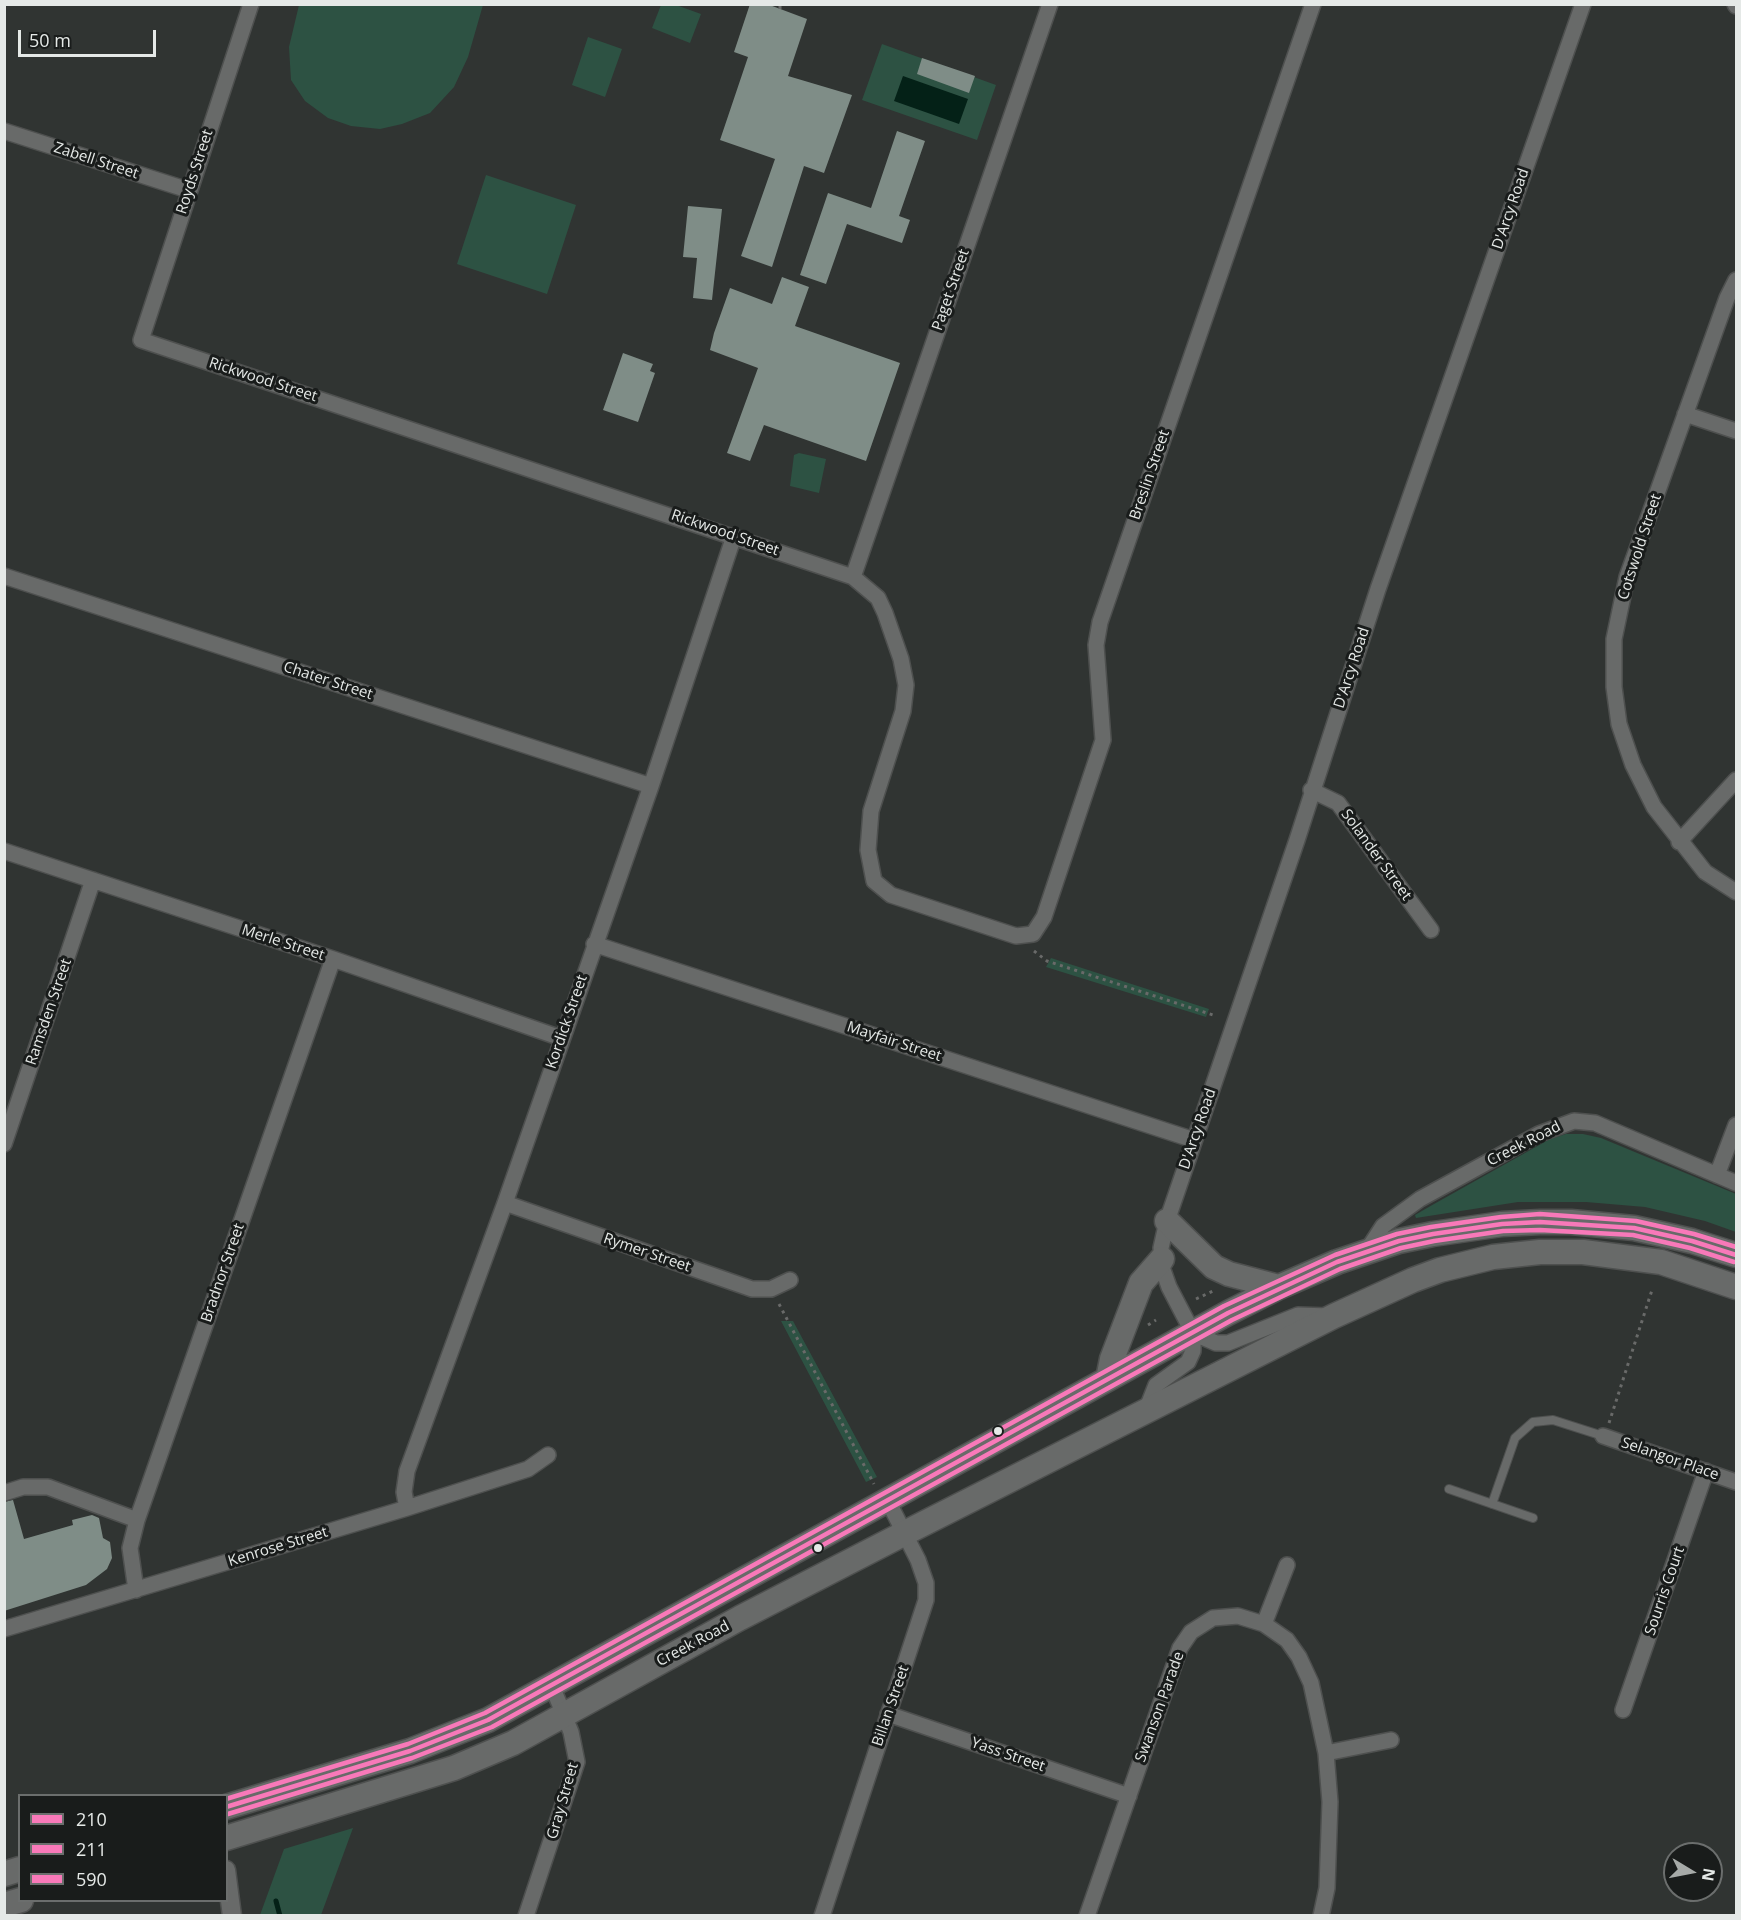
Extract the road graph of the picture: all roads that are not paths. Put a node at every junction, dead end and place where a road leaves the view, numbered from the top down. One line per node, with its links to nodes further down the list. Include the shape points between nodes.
1 (251, 4): 6 (street, Royds Street)
2 (1050, 4): 13 (street, Paget Street)
3 (1313, 4): 22 (street, Breslin Street, via 1100,621 1096,645 1103,740 1044,917 1033,934)
4 (1583, 4): 16 (street, D'Arcy Road)
5 (4, 131): 6 (street, Zabell Street)
6 (188, 190): 8 (street, Royds Street)
7 (1737, 280): 9 (street, Cotswold Street)
8 (141, 340): 11 (street, Rickwood Street)
9 (1684, 414): 10 (street); 17 (street, Cotswold Street, via 1627,577 1614,639 1619,724 1633,765 1654,807)
10 (1737, 431)
11 (734, 536): 13 (street, Rickwood Street); 15 (street, Kordick Street)
12 (4, 576): 15 (street, Chater Street)
13 (853, 577): 22 (street, Rickwood Street, via 878,598 901,658 906,685 903,711 872,811 868,850 874,881 891,896)
14 (1737, 780): 17 (street)
15 (651, 786): 23 (street, Kordick Street)
16 (1311, 790): 21 (street, Solander Street, via 1338,803); 27 (street, D'Arcy Road)
17 (1679, 842): 20 (street, Cotswold Street, via 1705,872)
18 (4, 851): 19 (street, Merle Street)
19 (93, 880): 24 (street, Merle Street); 28 (street, Ramsden Street)
20 (1737, 892)
21 (1431, 930)
22 (1016, 936)
23 (594, 944): 25 (street, Kordick Street); 27 (street, Mayfair Street)
24 (333, 959): 25 (street, Merle Street); 53 (street, Bradnor Street)
25 (561, 1038): 31 (street, Kordick Street)
26 (1737, 1125): 29 (street)
27 (1194, 1140): 32 (street, D'Arcy Road)
28 (4, 1144)
29 (1716, 1175): 30 (street, Creek Road); 33 (street, Creek Road, via 1595,1123 1574,1121 1539,1134 1420,1199 1383,1227)
30 (1737, 1183)
31 (505, 1203): 36 (street, Rymer Street, via 752,1290 771,1289); 51 (street, Kordick Street, via 407,1471)
32 (1167, 1221): 35 (street, D'Arcy Road); 37 (main road, via 1214,1267)
33 (1366, 1252): 34 (main road, Creek Road, via 1399,1241 1468,1228 1571,1222 1665,1234); 37 (main road, Creek Road)
34 (1737, 1255)
35 (1162, 1259): 40 (street, D'Arcy Road, via 1168,1287); 41 (main road, via 1141,1283)
36 (790, 1280)
37 (1279, 1287): 40 (main road, Creek Road)
38 (1737, 1287): 39 (main road, Creek Road, via 1641,1257 1540,1252 1493,1257 1440,1270)
39 (1334, 1316): 40 (street, Creek Road, via 1298,1315 1228,1343 1216,1343); 42 (main road, Creek Road)
40 (1193, 1333): 41 (main road, Creek Road); 42 (street, via 1191,1356 1156,1385)
41 (1108, 1379): 49 (main road, Creek Road)
42 (1145, 1413): 54 (main road, Creek Road)
43 (1604, 1436): 45 (street, Selangor Place); 50 (lane, via 1553,1420 1533,1422 1515,1438)
44 (548, 1455): 51 (street, Kenrose Street, via 528,1469)
45 (1706, 1471): 46 (street, Selangor Place); 60 (street, Sourris Court)
46 (1737, 1482)
47 (1449, 1489): 50 (lane)
48 (4, 1493): 53 (street, via 22,1487 48,1487)
49 (888, 1500): 54 (street, Billan Street); 59 (main road, Creek Road)
50 (1492, 1504): 52 (lane)
51 (407, 1508): 56 (street, Kenrose Street)
52 (1533, 1518)
53 (137, 1520): 56 (street, Bradnor Street, via 130,1548)
54 (905, 1533): 61 (main road, Creek Road); 62 (street, Billan Street, via 922,1570 926,1600)
55 (1287, 1565): 57 (street)
56 (136, 1590): 58 (street, Kenrose Street)
57 (1264, 1624): 64 (street, Swanson Parade, via 1287,1640 1299,1657 1311,1683); 65 (street, Swanson Parade, via 1238,1616 1213,1618 1191,1632 1180,1648)
58 (4, 1629)
59 (552, 1686): 61 (street, Gray Street); 66 (main road, Creek Road, via 488,1720 435,1742)
60 (1623, 1710)
61 (564, 1714): 67 (main road, Creek Road, via 513,1743 454,1768); 70 (street, Gray Street, via 576,1753 576,1768)
62 (888, 1714): 65 (street, Yass Street); 71 (street, Billan Street)
63 (1391, 1740): 64 (street)
64 (1326, 1753): 73 (street, Swanson Parade, via 1330,1843)
65 (1129, 1796): 72 (street, Swanson Parade)
66 (228, 1806)
67 (228, 1837)
68 (228, 1885): 69 (street)
69 (232, 1916)
70 (526, 1916)
71 (822, 1916)
72 (1087, 1916)
73 (1321, 1916)

